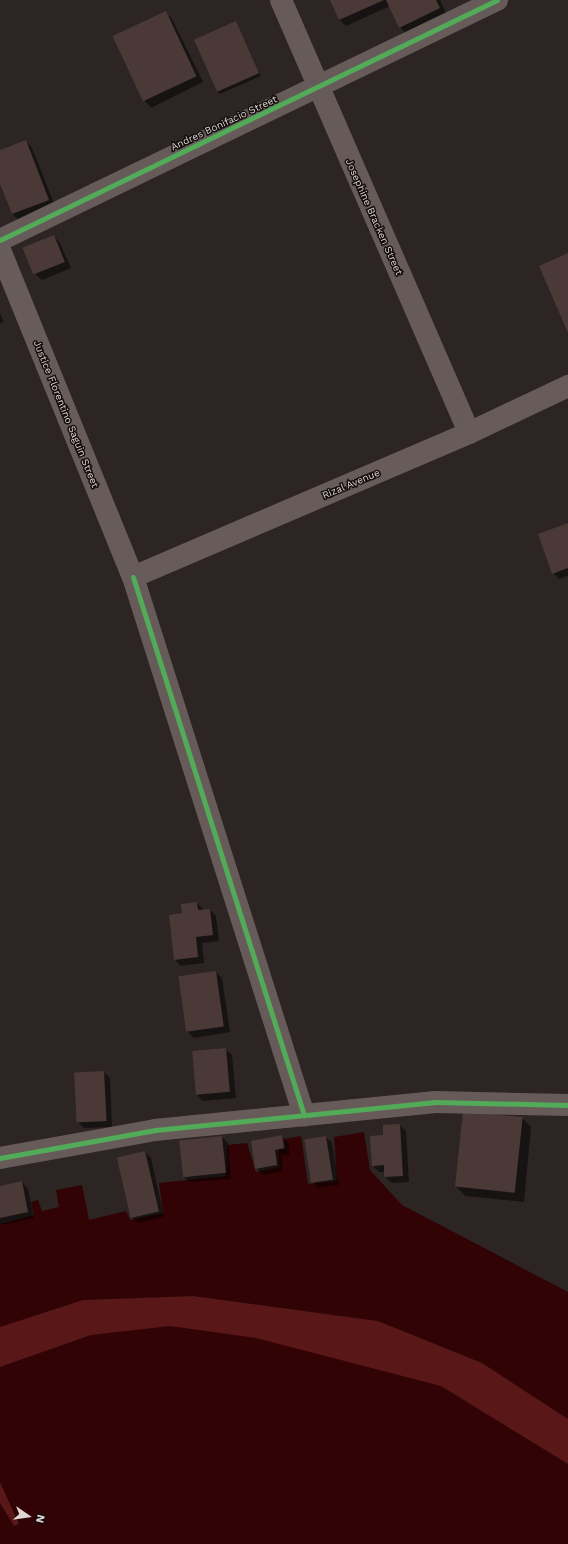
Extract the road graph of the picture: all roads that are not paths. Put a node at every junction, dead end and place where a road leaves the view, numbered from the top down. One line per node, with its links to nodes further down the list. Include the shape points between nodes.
1 (281, 0): 3 (street, Josephine Bracken Street)
2 (497, 0): 3 (street, Andres Bonifacio Street)
3 (318, 89): 4 (street, Andres Bonifacio Street); 7 (street, Josephine Bracken Street)
4 (0, 240)
5 (0, 250): 8 (main road, Justice Florentino Saguin Street)
6 (568, 386): 7 (main road, Rizal Avenue)
7 (469, 433): 8 (main road, Rizal Avenue)
8 (133, 577): 10 (street)
9 (568, 1105): 10 (street, via 436,1102)
10 (304, 1115): 11 (street, via 155,1130)
11 (0, 1158)

